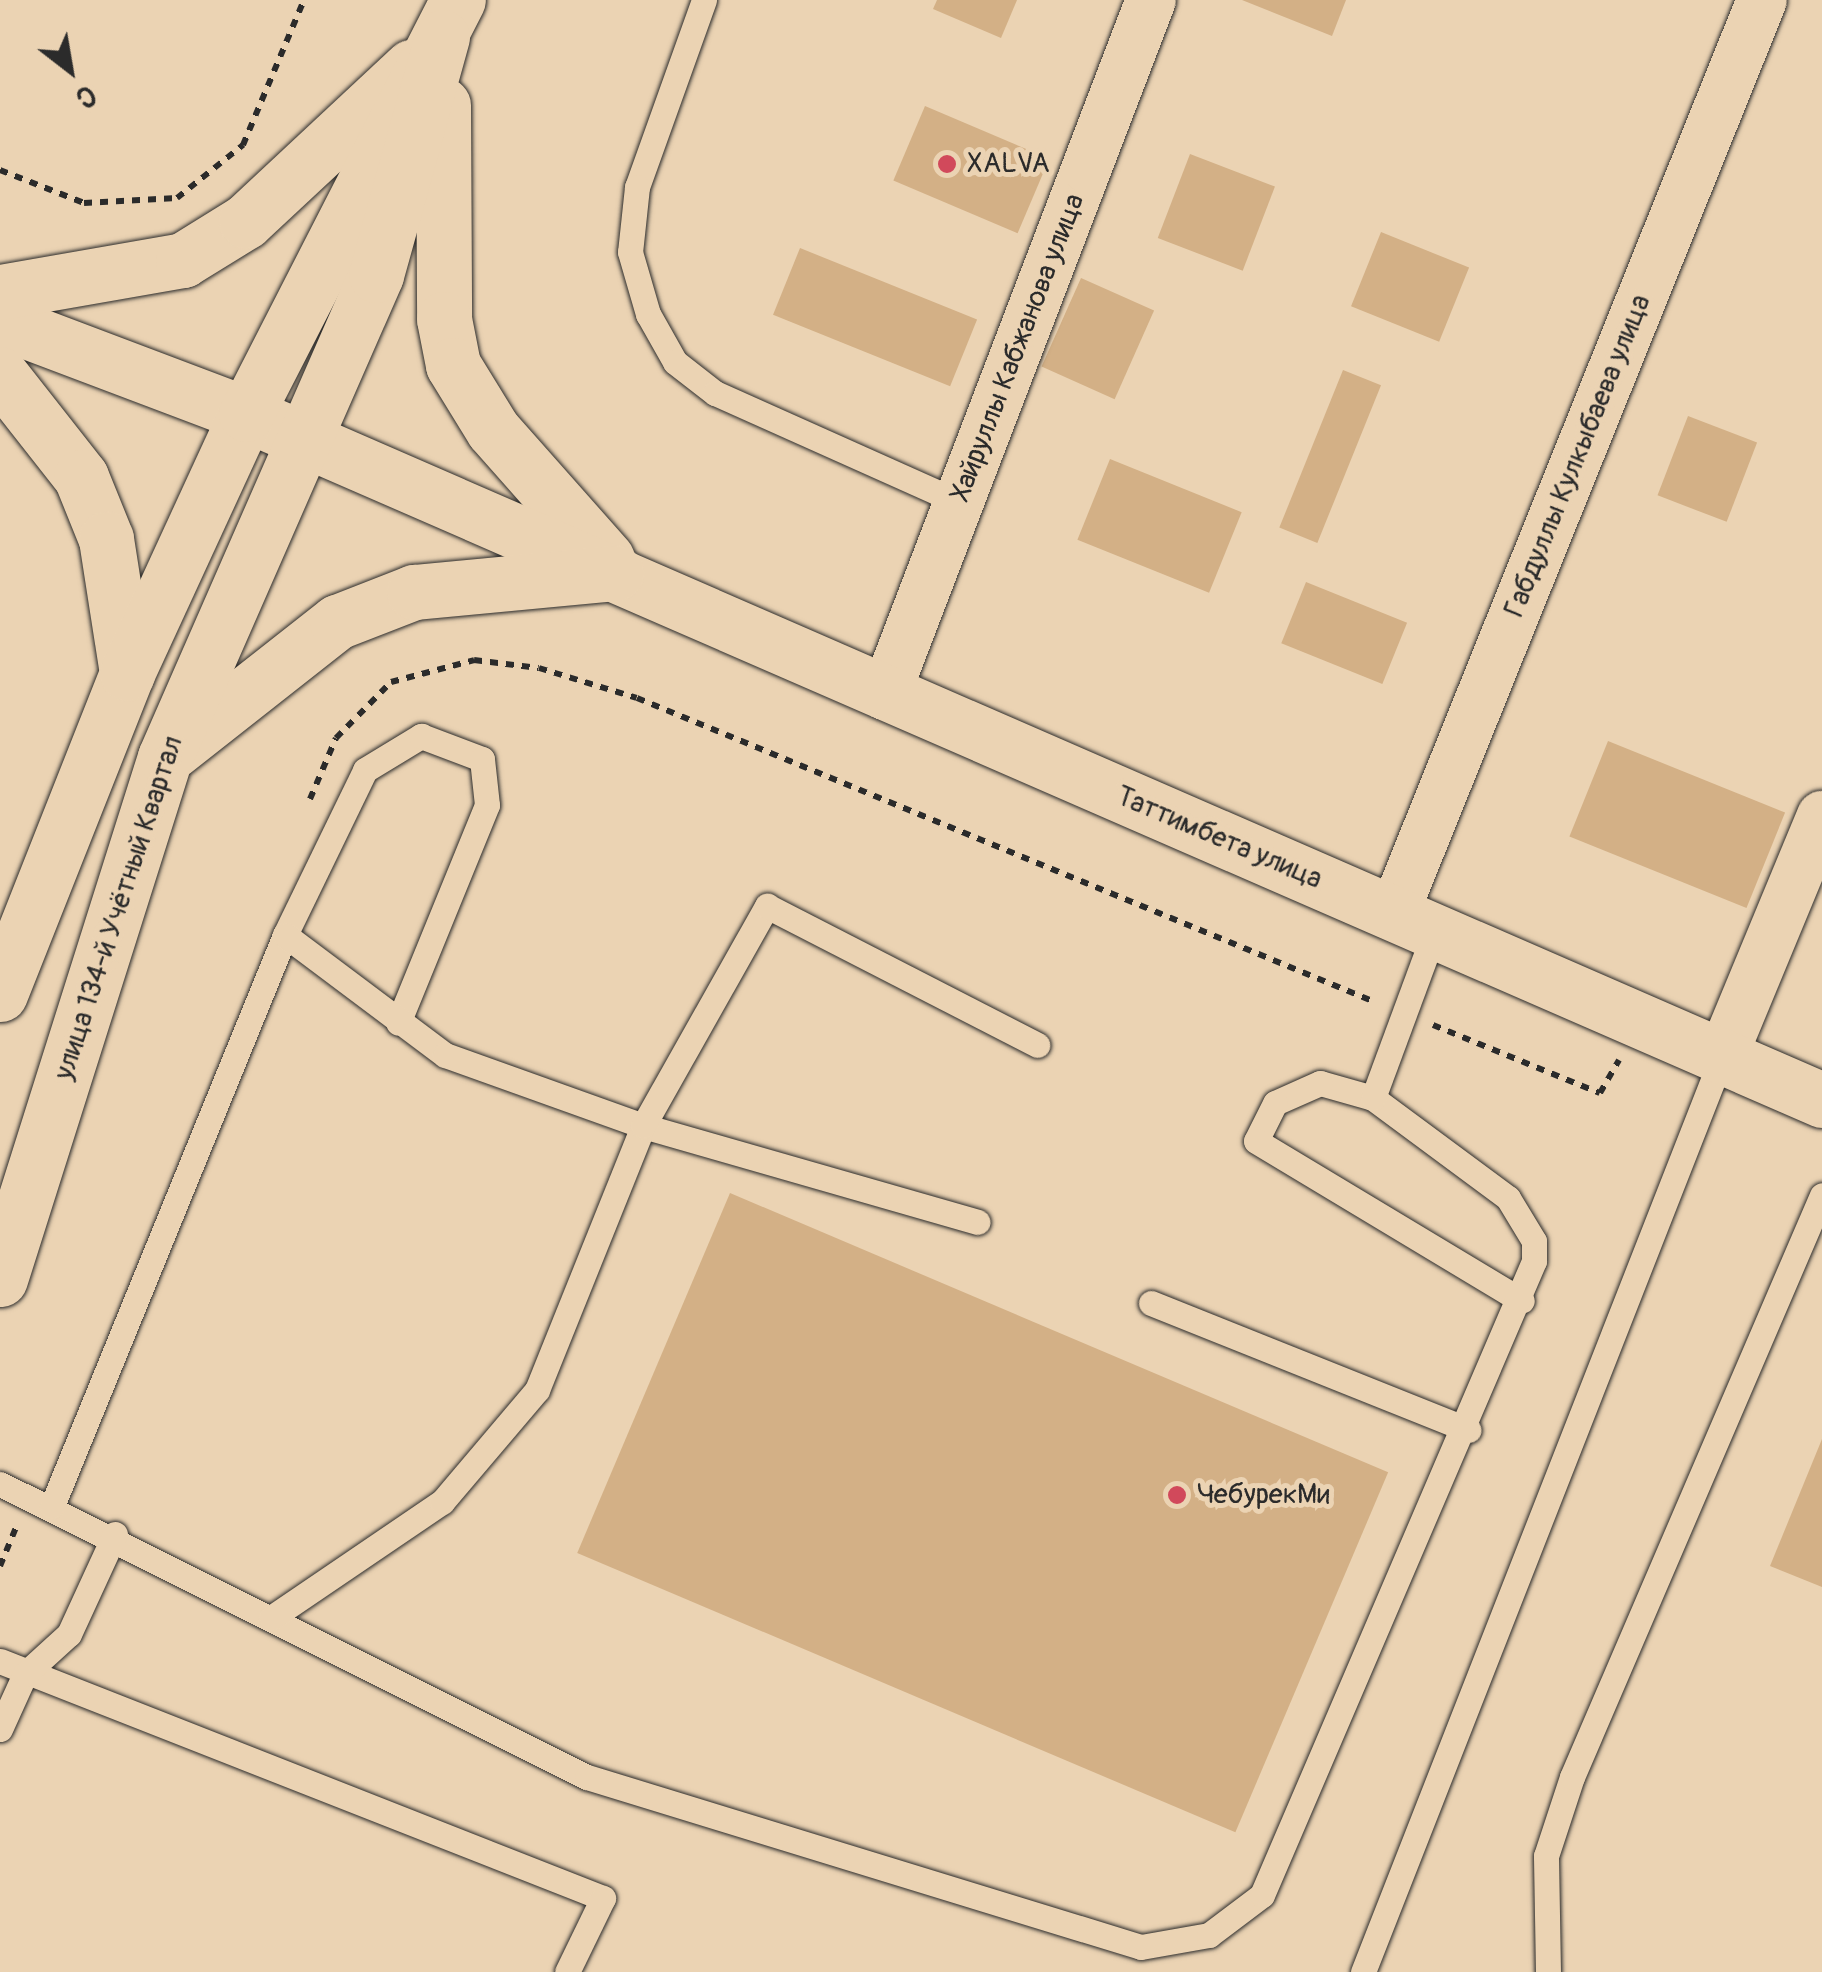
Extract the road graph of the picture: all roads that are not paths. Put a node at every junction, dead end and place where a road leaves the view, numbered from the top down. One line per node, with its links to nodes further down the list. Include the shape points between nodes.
1 (704, 0): 10 (lane, via 637,187 630,252 648,314 676,362 715,393)
2 (1151, 0): 10 (street, Хайруллы Кабжанова улица)
3 (1762, 0): 16 (street, Габдуллы Кулкыбаева улица)
4 (450, 19): 5 (main road, via 246,221 184,260); 8 (main road); 9 (main road, улица 134-й Учётный Квартал, via 376,275); 11 (main road, via 444,320 452,365 494,430)
5 (0, 292)
6 (0, 321): 8 (main road, Таттимбета улица)
7 (0, 374): 12 (main road, via 81,477 106,539)
8 (246, 414): 9 (main road, Таттимбета улица); 12 (main road)
9 (308, 436): 11 (main road, Таттимбета улица); 14 (main road, улица 134-й Учётный Квартал)
10 (959, 502): 13 (street, Хайруллы Кабжанова улица)
11 (618, 572): 13 (main road, Таттимбета улица); 14 (main road, via 414,592 337,622)
12 (128, 673): 18 (main road)
13 (885, 695): 16 (main road, Таттимбета улица)
14 (165, 757): 27 (main road, улица 134-й Учётный Квартал)
15 (1822, 816): 21 (street)
16 (1414, 921): 21 (main road, Таттимбета улица); 22 (lane)
17 (285, 935): 19 (lane); 19 (lane, via 365,770 421,736 482,759 487,805); 32 (lane)
18 (0, 994)
19 (398, 1022): 24 (lane, via 444,1055)
20 (1037, 1045): 24 (lane, via 768,906)
21 (1722, 1057): 23 (main road, Таттимбета улица); 39 (lane)
22 (1373, 1098): 28 (lane, via 1508,1198 1534,1241); 28 (lane, via 1320,1084 1276,1103 1256,1142)
23 (1822, 1100)
24 (644, 1126): 26 (lane); 34 (lane, via 536,1390 442,1502)
25 (1822, 1195): 40 (lane, via 1572,1777 1546,1856)
26 (978, 1222)
27 (0, 1278)
28 (1522, 1301): 30 (lane)
29 (1151, 1302): 30 (lane)
30 (1469, 1430): 34 (lane, via 1262,1895 1209,1935 1141,1947 588,1777)
31 (0, 1484): 32 (lane)
32 (52, 1506): 33 (lane)
33 (115, 1534): 34 (lane); 36 (lane, via 68,1634)
34 (271, 1618)
35 (0, 1661): 36 (lane)
36 (25, 1674): 37 (lane); 38 (lane, via 603,1898)
37 (0, 1729)
38 (568, 1972)
39 (1362, 1972)
40 (1548, 1972)

